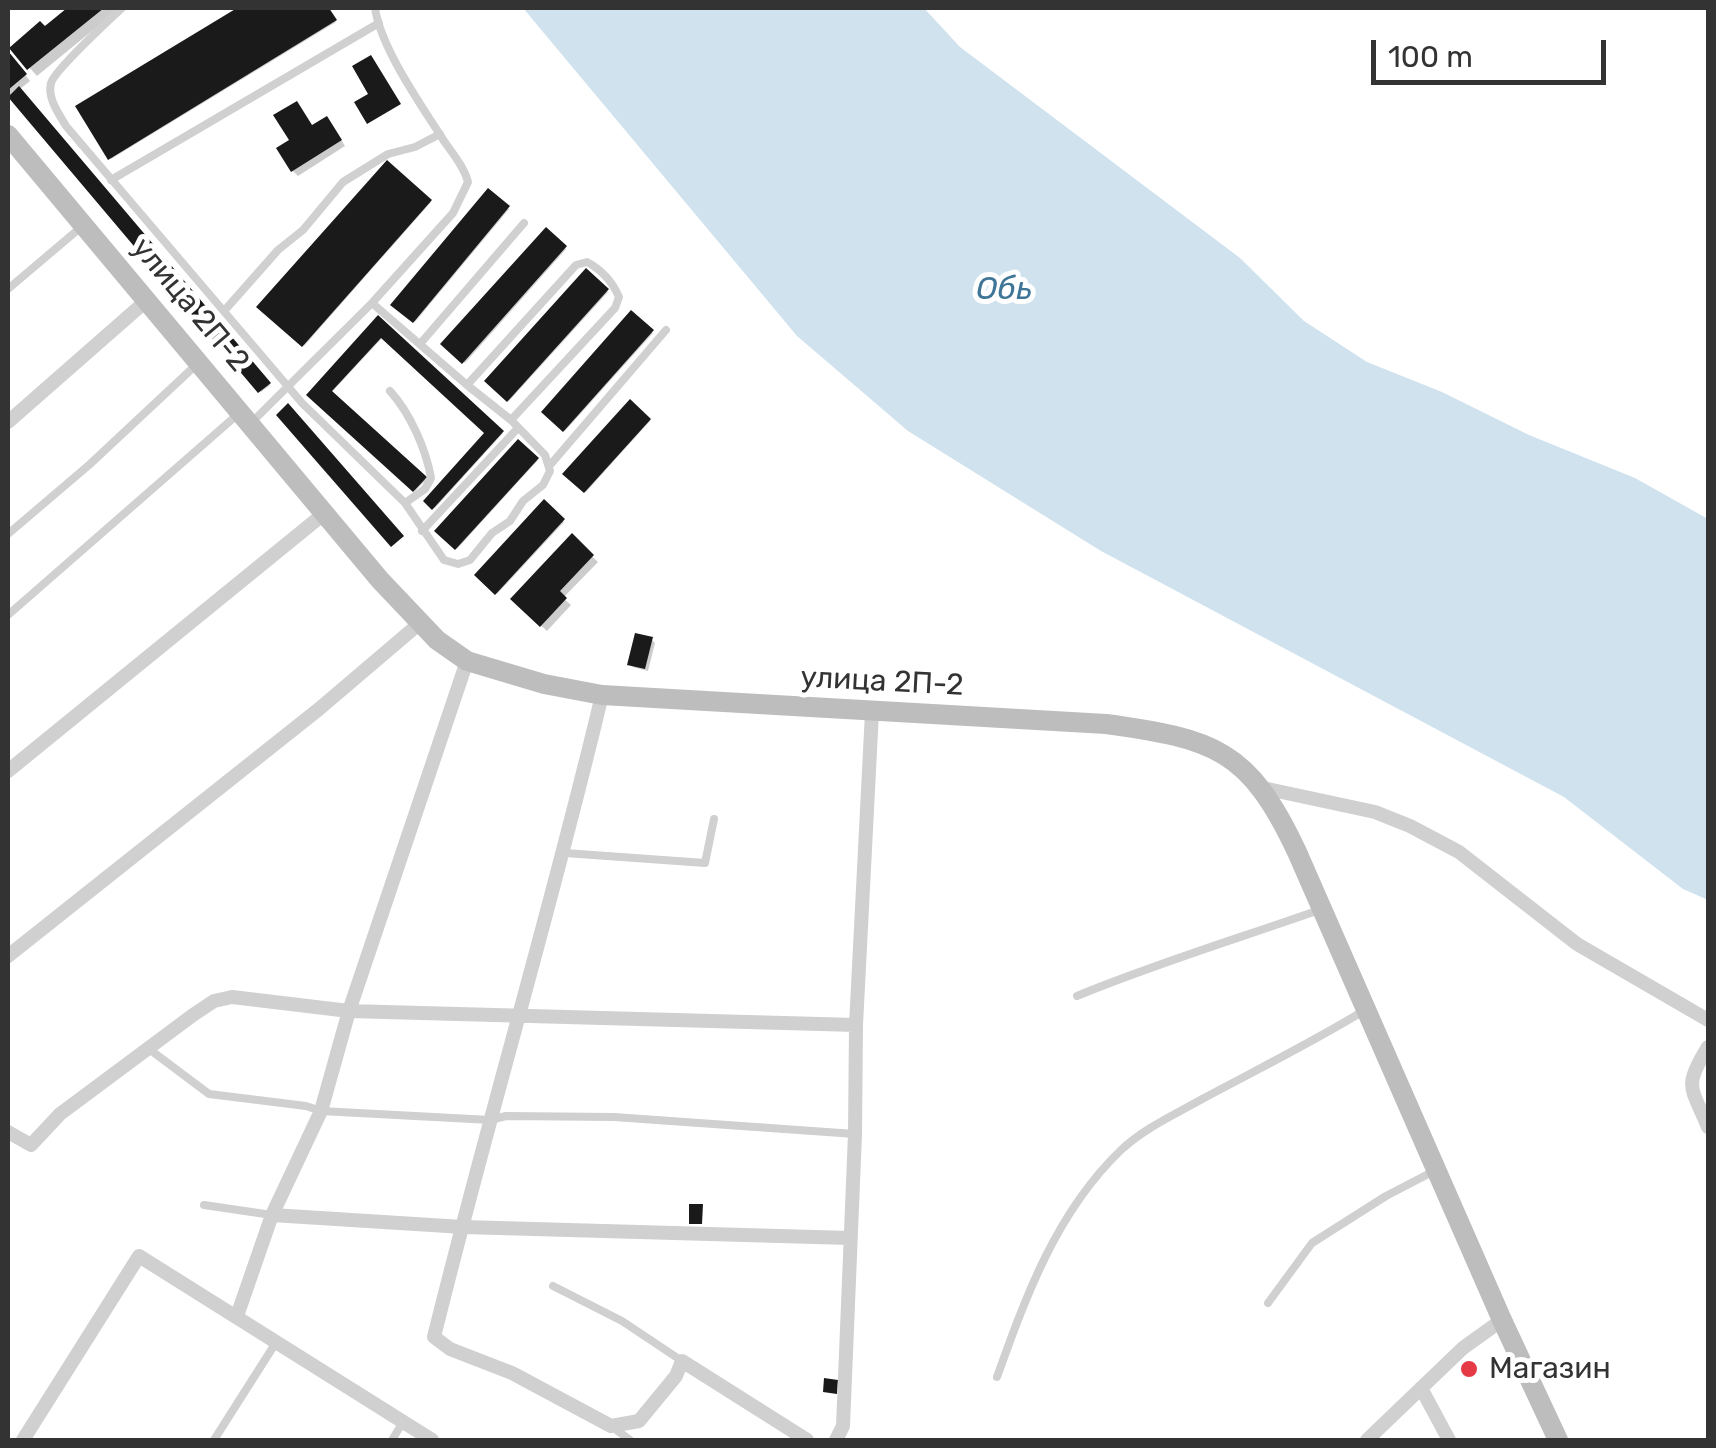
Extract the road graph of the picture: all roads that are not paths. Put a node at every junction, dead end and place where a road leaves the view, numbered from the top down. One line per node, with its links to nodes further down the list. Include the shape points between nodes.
1 (122, 8): 6 (lane, via 50,84 66,126)
2 (375, 8): 3 (lane)
3 (378, 23): 4 (lane); 6 (lane)
4 (440, 134): 11 (lane, via 466,171 464,194); 12 (lane, via 388,154 343,182)
5 (9, 141): 8 (main road, улица 2П-2)
6 (111, 180): 12 (lane)
7 (524, 222): 14 (lane)
8 (83, 224): 9 (lane); 10 (main road, улица 2П-2)
9 (8, 289)
10 (146, 301): 15 (main road, улица 2П-2); 20 (street)
11 (372, 303): 14 (lane); 16 (lane)
12 (226, 310): 16 (lane)
13 (666, 330): 22 (lane)
14 (420, 344): 17 (lane)
15 (199, 362): 19 (main road, улица 2П-2); 26 (lane)
16 (289, 385): 19 (lane); 23 (lane)
17 (467, 385): 21 (lane); 21 (lane, via 564,275 587,262 598,268 619,297 615,308)
18 (390, 391): 23 (lane, via 432,478)
19 (246, 417): 24 (main road, улица 2П-2); 27 (lane)
20 (8, 422)
21 (514, 424): 22 (lane); 25 (lane)
22 (550, 464): 25 (lane, via 543,485 470,560 444,560)
23 (405, 504): 25 (lane)
24 (326, 512): 28 (main road, улица 2П-2); 32 (street)
25 (422, 531)
26 (8, 534)
27 (8, 616)
28 (420, 623): 29 (main road, улица 2П-2); 37 (street)
29 (467, 661): 30 (main road, улица 2П-2); 40 (street)
30 (602, 695): 31 (main road, улица 2П-2); 35 (street)
31 (872, 712): 33 (main road, улица 2П-2, via 1176,734 1221,753); 43 (street)
32 (8, 771)
33 (1263, 788): 36 (main road, улица 2П-2); 42 (street, via 1410,826 1459,852 1577,944)
34 (714, 819): 35 (lane, via 705,864)
35 (565, 852): 41 (street)
36 (1322, 908): 38 (lane); 39 (main road, улица 2П-2)
37 (8, 956)
38 (1077, 996)
39 (1366, 1010): 51 (main road, улица 2П-2); 62 (lane, via 1146,1130 1120,1151 1038,1264)
40 (349, 1011): 41 (street); 45 (street, via 232,997 214,1001); 46 (street)
41 (517, 1014): 43 (street); 47 (street)
42 (1708, 1020)
43 (856, 1025): 50 (street)
44 (1708, 1047): 48 (street, via 1690,1078)
45 (149, 1049): 46 (lane, via 209,1094); 49 (street, via 60,1114 31,1145)
46 (321, 1111): 47 (lane); 53 (street)
47 (490, 1120): 50 (lane, via 614,1118); 54 (street)
48 (1708, 1126)
49 (8, 1132)
50 (855, 1134): 55 (street)
51 (1436, 1170): 57 (lane, via 1312,1244); 59 (main road, улица 2П-2)
52 (204, 1205): 53 (lane)
53 (272, 1215): 54 (street); 58 (street)
54 (463, 1227): 55 (street); 65 (street, via 434,1338)
55 (850, 1238): 72 (street, via 843,1426)
56 (552, 1286): 61 (lane)
57 (1268, 1303)
58 (236, 1316): 60 (street); 66 (street, via 138,1256)
59 (1502, 1320): 63 (street); 75 (main road, улица 2П-2)
60 (274, 1344): 64 (street); 67 (lane)
61 (682, 1361): 65 (street, via 639,1421); 71 (street)
62 (997, 1378)
63 (1421, 1388): 73 (street); 74 (street)
64 (403, 1422): 68 (lane); 69 (street)
65 (611, 1426): 70 (lane)
66 (23, 1440)
67 (214, 1440)
68 (392, 1440)
69 (432, 1440)
70 (630, 1440)
71 (807, 1440)
72 (836, 1440)
73 (1366, 1440)
74 (1449, 1440)
75 (1558, 1440)

